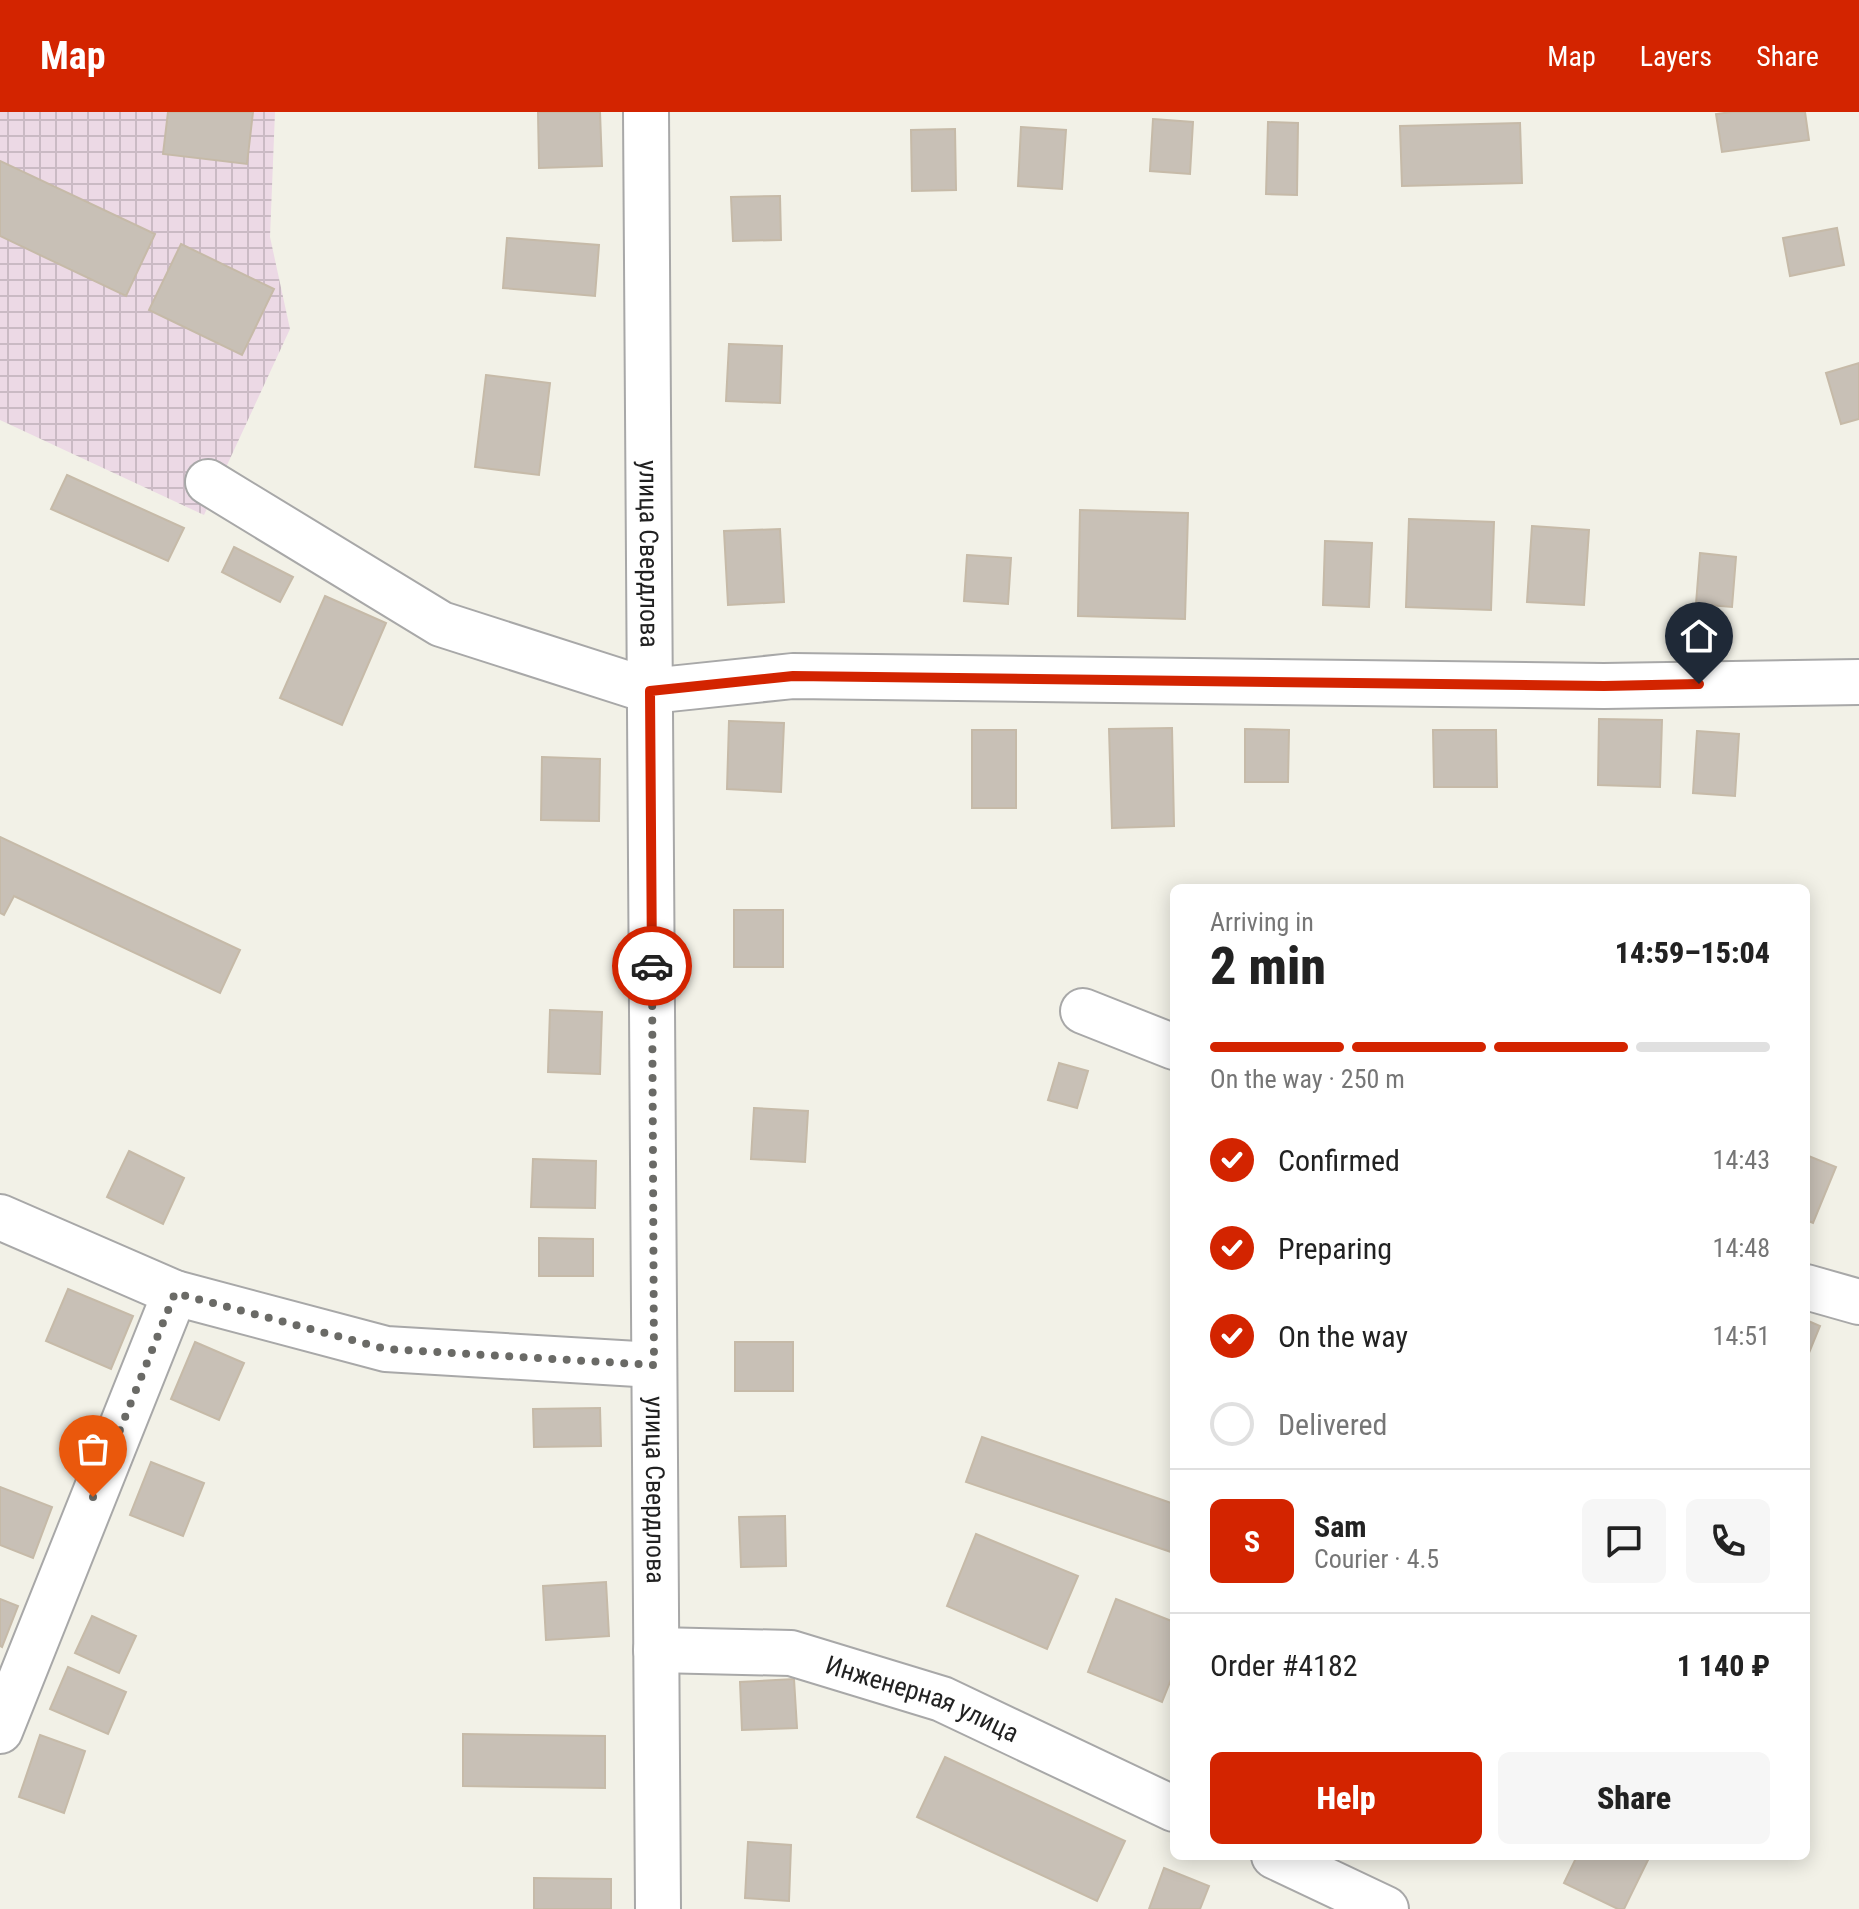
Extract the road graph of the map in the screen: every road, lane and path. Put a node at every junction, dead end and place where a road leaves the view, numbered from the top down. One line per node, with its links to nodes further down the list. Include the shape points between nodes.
1 (646, 112): 4 (street, улица Свердлова)
2 (208, 482): 4 (street, via 441,624)
3 (1859, 682): 4 (street, via 1604,686 793,676)
4 (650, 691): 11 (street, улица Свердлова)
5 (1083, 1011): 6 (street)
6 (1170, 1045)
7 (0, 1217): 9 (street)
8 (1810, 1288): 10 (street)
9 (175, 1293): 11 (street, via 386,1349); 13 (street)
10 (1859, 1302)
11 (654, 1365): 12 (street, улица Свердлова)
12 (656, 1650): 14 (street, Инженерная улица, via 791,1653 942,1699); 16 (street, улица Свердлова)
13 (0, 1731)
14 (1170, 1807)
15 (1282, 1860): 17 (street)
16 (658, 1909)
17 (1386, 1909)

